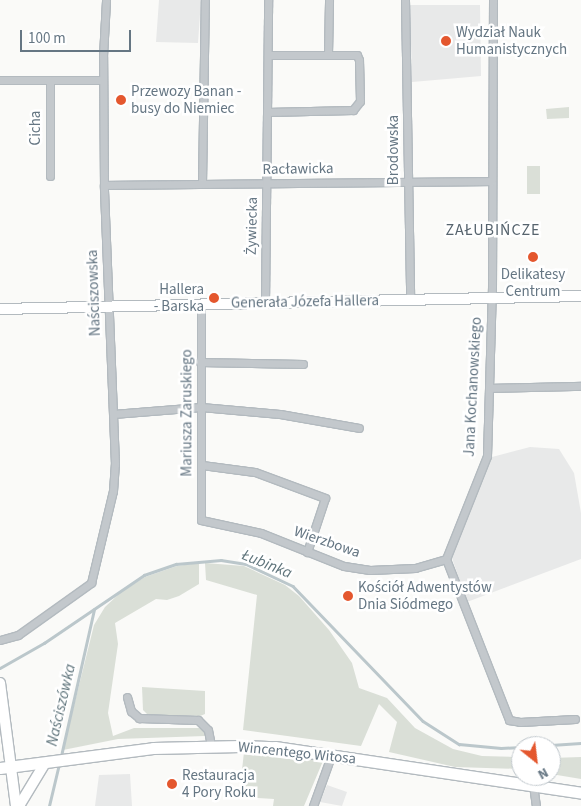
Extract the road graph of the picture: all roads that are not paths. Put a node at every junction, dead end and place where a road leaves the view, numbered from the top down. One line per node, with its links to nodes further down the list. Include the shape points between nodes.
1 (106, 0): 11 (street, Naściszowska)
2 (205, 0): 17 (street)
3 (268, 0): 8 (street, Żywiecka)
4 (329, 0): 7 (street)
5 (405, 0): 15 (street, Brodowska)
6 (493, 0): 14 (street, Jana Kochanowskiego)
7 (328, 54): 8 (street); 12 (street, via 354,54 359,57 360,101 356,109)
8 (268, 55): 12 (street, Żywiecka)
9 (0, 80): 10 (street)
10 (50, 80): 11 (street); 13 (street, Cicha)
11 (103, 80): 18 (street, Naściszowska)
12 (267, 112): 16 (street, Żywiecka)
13 (50, 176)
14 (492, 181): 15 (street, Racławicka); 20 (street, Jana Kochanowskiego)
15 (408, 182): 16 (street, Racławicka); 21 (street, Brodowska)
16 (266, 183): 17 (street, Racławicka); 22 (street, Żywiecka)
17 (202, 184): 18 (street, Racławicka)
18 (104, 186): 24 (street, Naściszowska)
19 (581, 296): 20 (street, Generała Józefa Hallera)
20 (491, 297): 21 (street, Generała Józefa Hallera); 31 (street, Jana Kochanowskiego)
21 (410, 299): 22 (street, Generała Józefa Hallera)
22 (265, 303): 23 (street, Generała Józefa Hallera)
23 (202, 305): 24 (street, Generała Józefa Hallera); 28 (street, Mariusza Zaruskiego)
24 (108, 308): 26 (street, Generała Józefa Hallera); 33 (street, Naściszowska)
25 (0, 309): 26 (street, Generała Józefa Hallera)
26 (30, 309): 27 (street, Generała Józefa Hallera)
27 (0, 314)
28 (200, 362): 29 (street); 32 (street, Mariusza Zaruskiego)
29 (303, 364)
30 (581, 386): 31 (street)
31 (490, 388): 38 (street, Jana Kochanowskiego, via 487,456)
32 (201, 407): 33 (street); 34 (street, via 280,414); 35 (street, Mariusza Zaruskiego)
33 (113, 414): 39 (street, Naściszowska, via 113,491 91,583 18,635)
34 (359, 428)
35 (202, 465): 36 (street, Mariusza Zaruskiego); 37 (street, via 255,472 325,498)
36 (201, 520): 37 (street, Wierzbowa, via 261,533)
37 (307, 552): 38 (street, Wierzbowa, via 344,566 370,570 415,568)
38 (446, 560): 42 (street, via 509,720)
39 (0, 640)
40 (0, 683): 46 (street)
41 (127, 697): 43 (street, via 131,711 139,718 198,720 205,724)
42 (575, 719)
43 (211, 745): 44 (main road, Wincentego Witosa, via 275,747); 45 (main road, Wincentego Witosa, via 153,748)
44 (331, 756): 47 (main road, Wincentego Witosa); 52 (street)
45 (49, 762): 46 (main road, Wincentego Witosa); 51 (street)
46 (6, 768): 51 (street)
47 (511, 782)
48 (533, 786): 53 (street)
49 (539, 786): 50 (main road, Wincentego Witosa)
50 (581, 793)
51 (18, 806)
52 (313, 806)
53 (536, 806)

